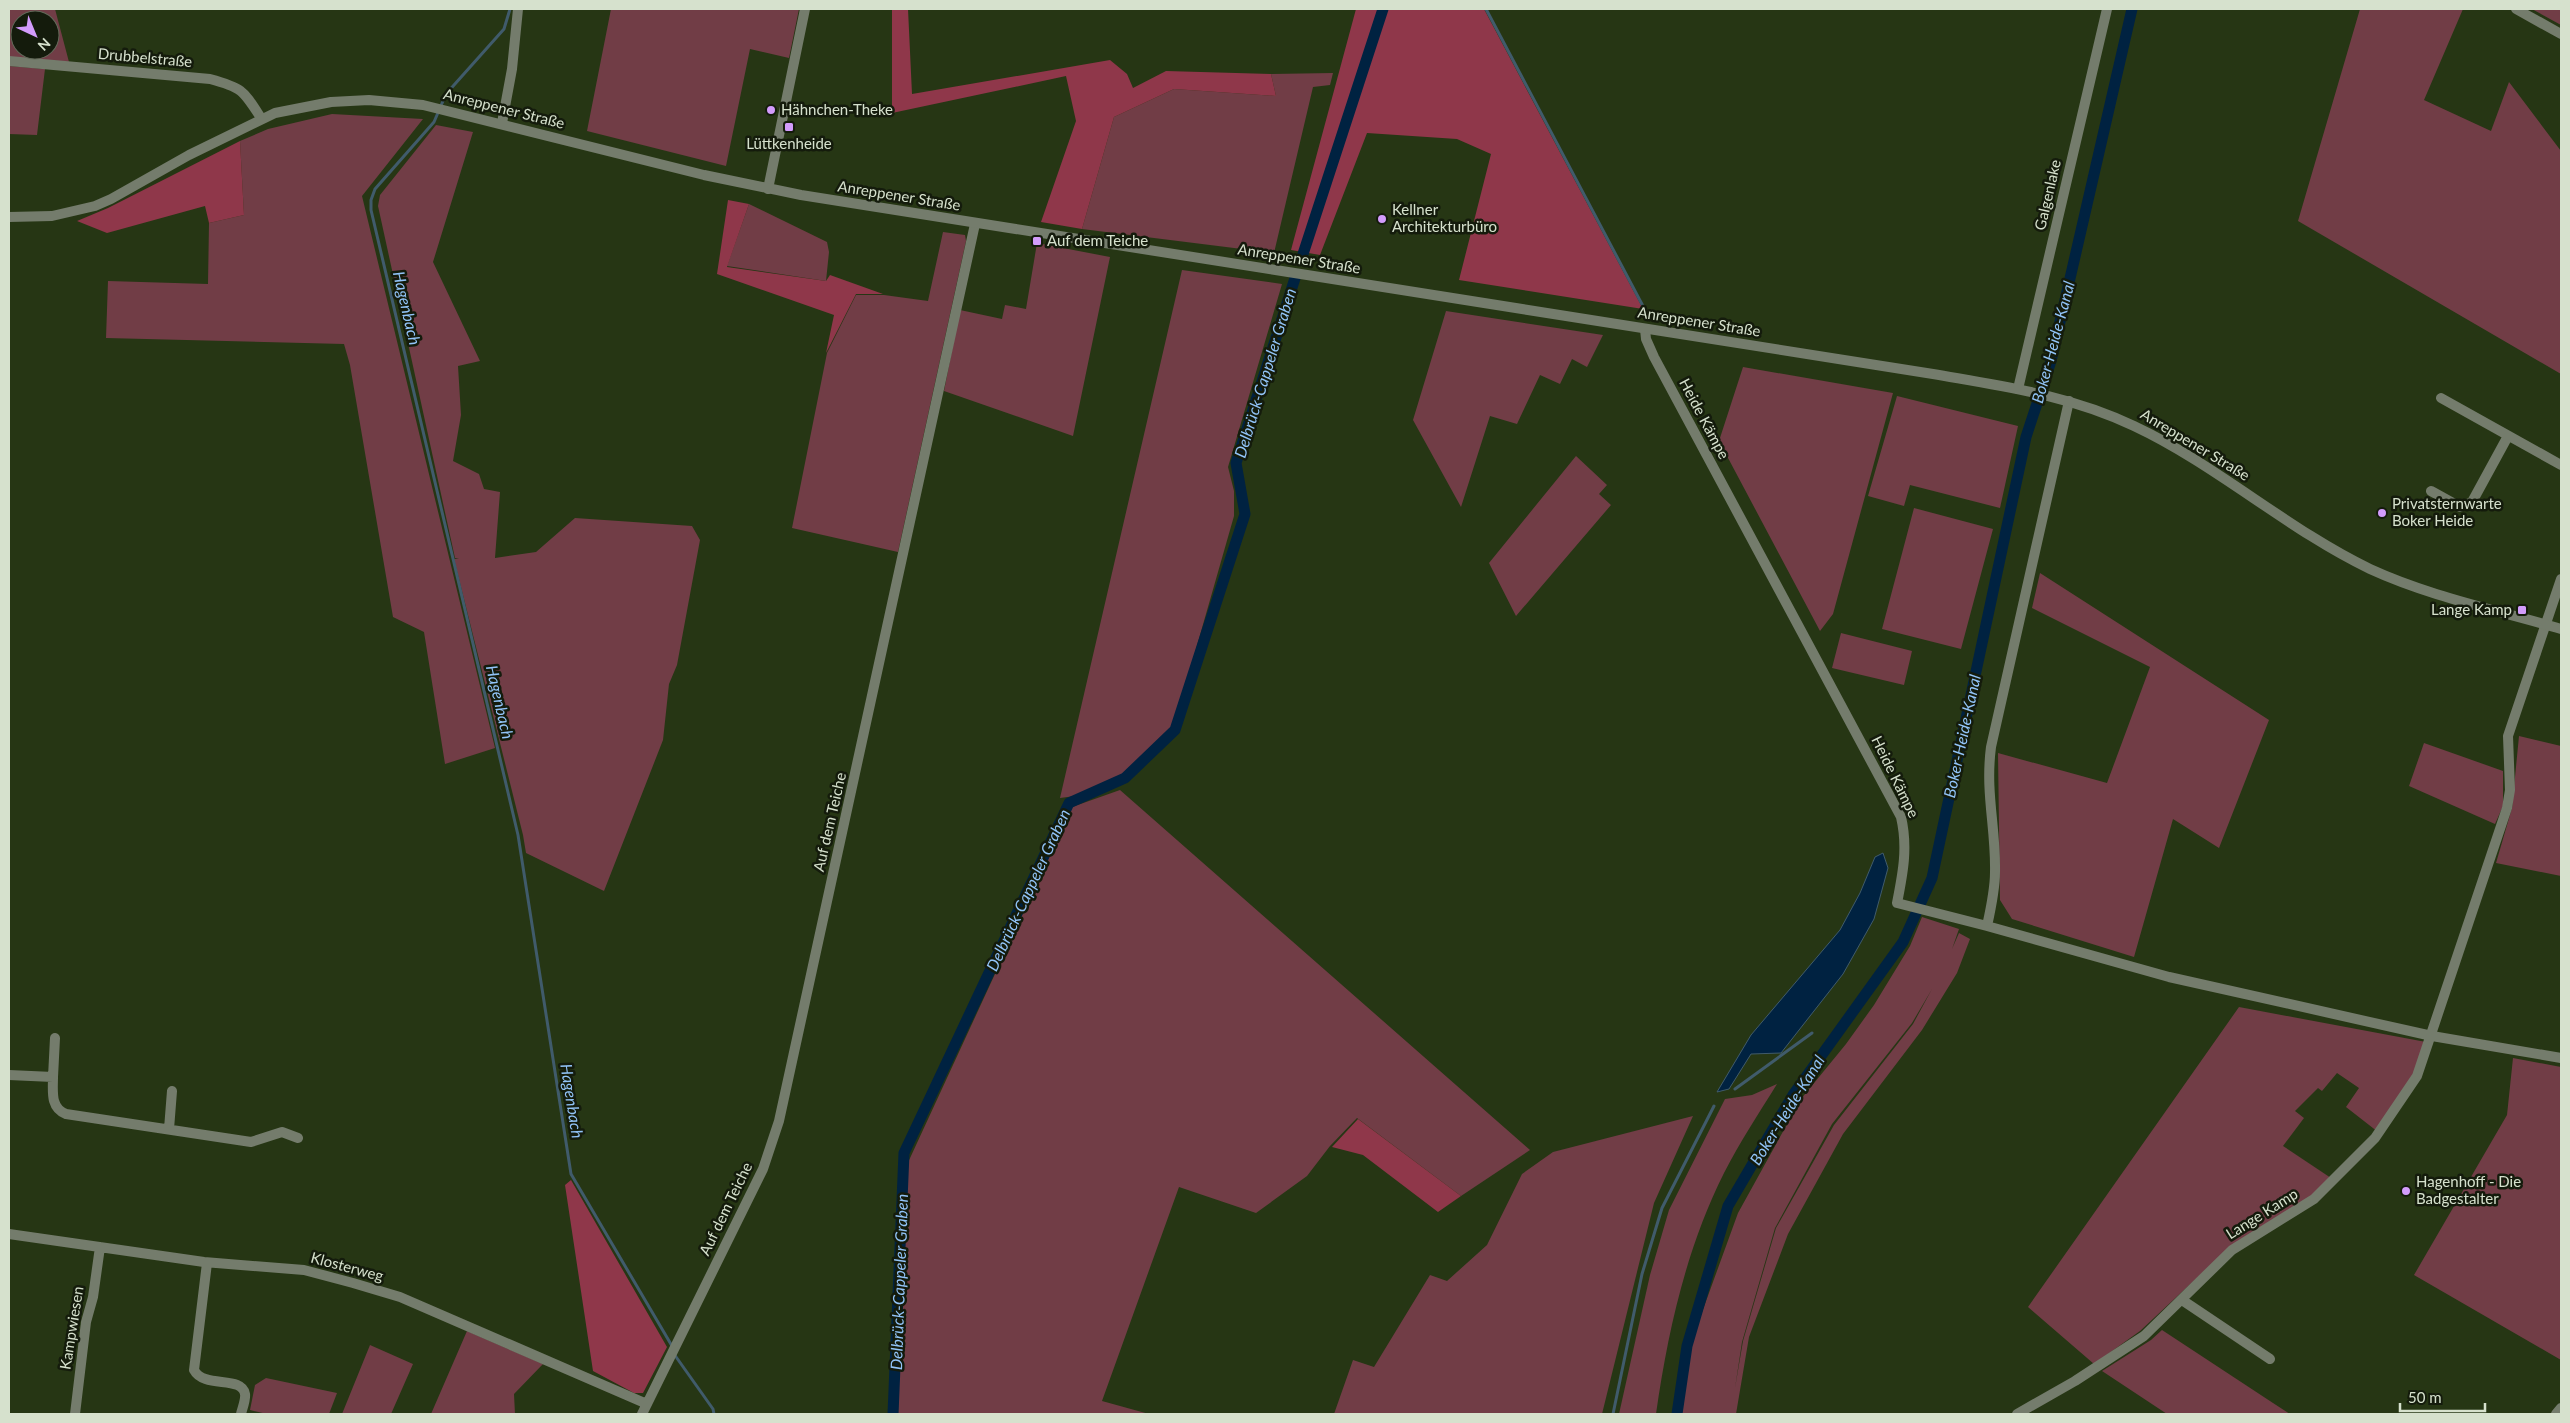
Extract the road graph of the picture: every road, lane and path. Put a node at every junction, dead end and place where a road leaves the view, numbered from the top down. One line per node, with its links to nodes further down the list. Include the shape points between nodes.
1 (518, 9): 8 (street)
2 (805, 9): 9 (street)
3 (2107, 9): 13 (street, Galgenlake)
4 (2516, 9): 5 (street)
5 (2561, 34)
6 (9, 61): 7 (street, Drubbelstraße, via 210,79 243,91)
7 (261, 118): 8 (street, Anreppener Straße, via 331,102 369,100 423,105); 10 (street, Anreppener Straße, via 95,206 52,216)
8 (502, 123): 9 (street, Anreppener Straße)
9 (768, 189): 11 (street, Anreppener Straße)
10 (9, 216)
11 (975, 224): 12 (street, Anreppener Straße); 36 (street, Auf dem Teiche, via 779,1121 763,1169)
12 (1645, 328): 13 (street, Anreppener Straße); 22 (street, Heide Kämpe, via 1654,358 1901,816 1906,843 1897,903)
13 (2018, 388): 15 (street, Anreppener Straße)
14 (2440, 398): 16 (street)
15 (2069, 402): 20 (street, Anreppener Straße, via 2132,425 2162,440 2327,545 2369,568 2451,599); 22 (street, via 1991,747 1988,772 1995,871)
16 (2508, 436): 17 (street); 18 (street, via 2472,502 2460,507)
17 (2561, 465)
18 (2431, 491)
19 (2561, 579): 20 (street, Lange Kamp)
20 (2546, 624): 21 (street, Anreppener Straße); 23 (street, Lange Kamp, via 2508,736 2508,808)
21 (2561, 629)
22 (1987, 926): 23 (street, via 2169,977)
23 (2432, 1036): 25 (street); 34 (street, Lange Kamp, via 2417,1076 2392,1117 2362,1154 2314,1199 2232,1250)
24 (55, 1038): 27 (street)
25 (2561, 1058)
26 (9, 1075): 27 (street)
27 (53, 1077): 29 (street, via 53,1099 62,1112)
28 (172, 1091): 29 (street)
29 (169, 1129): 30 (street, via 251,1142 282,1132)
30 (298, 1138)
31 (9, 1234): 32 (street, Klosterweg)
32 (100, 1247): 33 (street, Klosterweg); 38 (street, Kampwiesen, via 86,1322)
33 (207, 1263): 36 (street, Klosterweg, via 304,1270 400,1297); 39 (street, via 194,1370 204,1380 238,1384 245,1395)
34 (2182, 1300): 35 (street); 41 (street, Lange Kamp, via 2144,1336)
35 (2270, 1359)
36 (647, 1404): 40 (street)
37 (2561, 1408): 42 (street)
38 (75, 1414)
39 (241, 1414)
40 (642, 1414)
41 (2017, 1414)
42 (2556, 1414)

